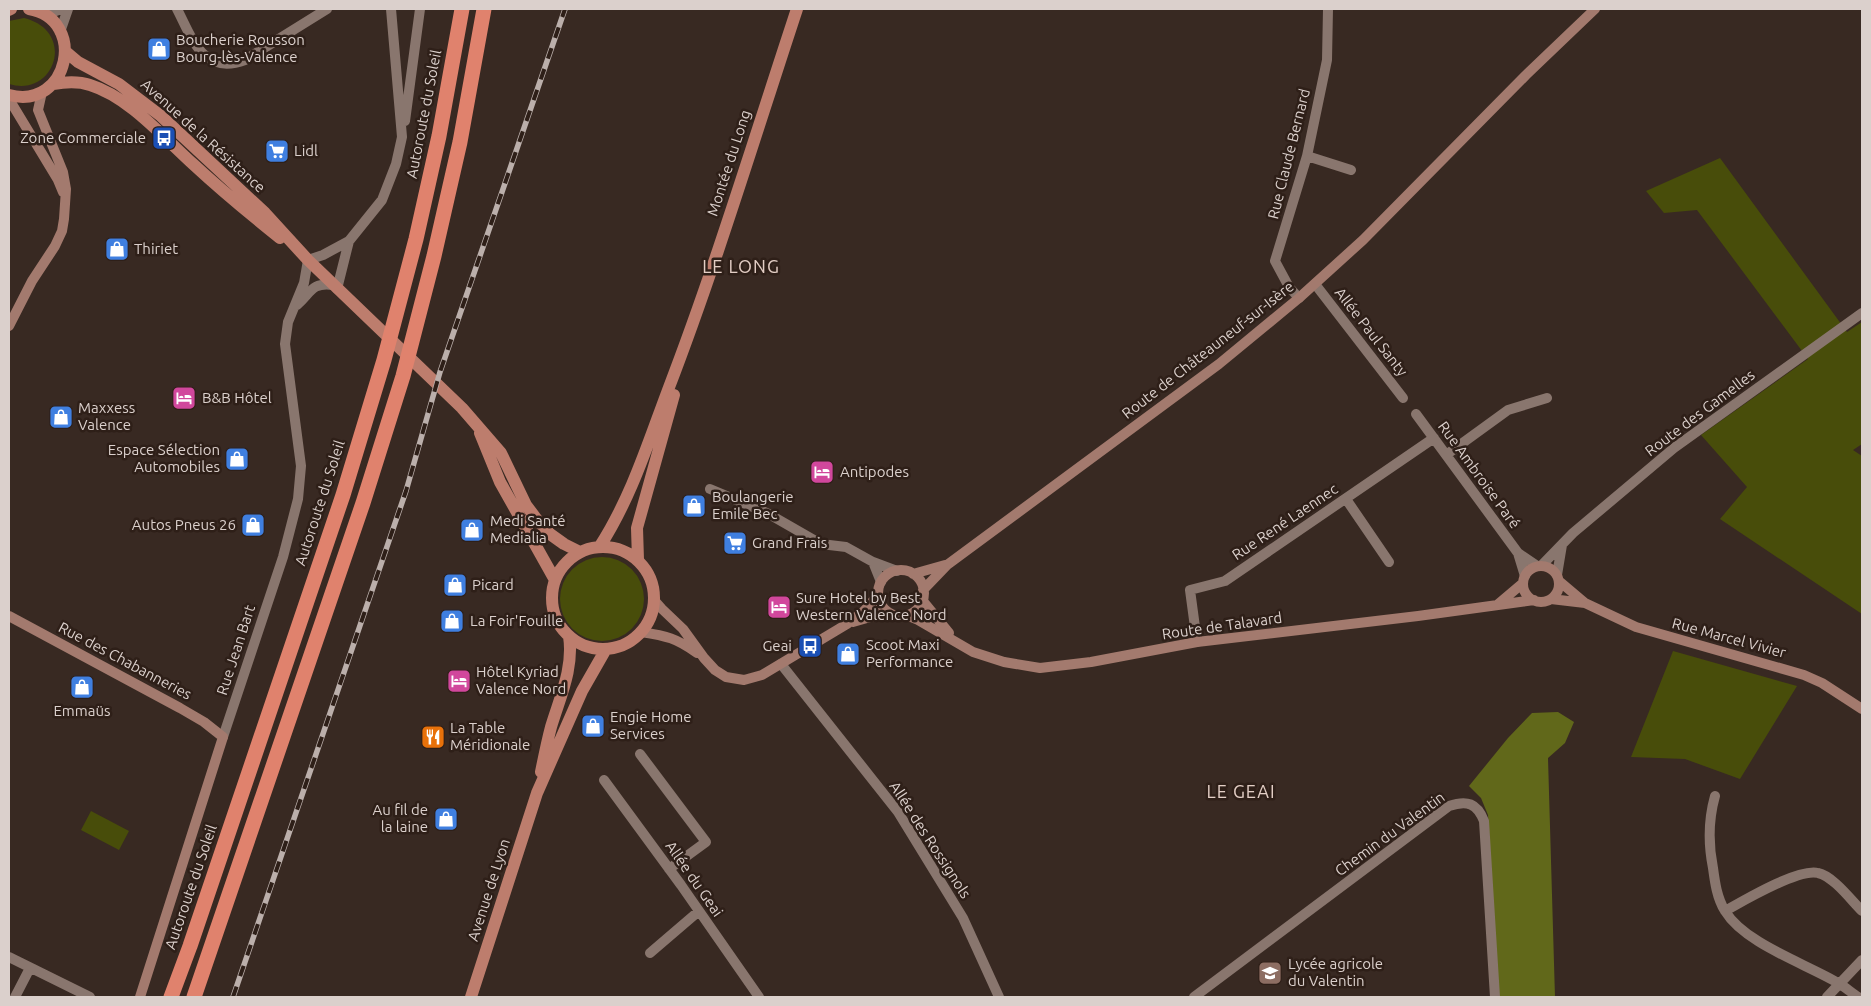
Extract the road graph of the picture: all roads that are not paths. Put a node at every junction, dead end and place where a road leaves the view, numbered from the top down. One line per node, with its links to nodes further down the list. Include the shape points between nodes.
1 (31, 9): 13 (main road)
2 (61, 9): 13 (street)
3 (68, 9): 14 (street)
4 (176, 9): 5 (street, via 198,50 208,59 233,65)
5 (327, 9)
6 (391, 9): 20 (street)
7 (420, 9): 20 (street)
8 (462, 9): 92 (highway, Autoroute du Soleil, via 439,136 384,360 343,495)
9 (484, 9): 93 (highway, via 460,142 403,376 363,503)
10 (797, 9): 32 (main road, Montée du Long)
11 (1328, 9): 21 (street, Rue Claude Bernard, via 1327,60)
12 (1595, 9): 26 (street, Route de Châteauneuf-sur-Isère)
13 (45, 14): 14 (main road)
14 (60, 32): 15 (main road)
15 (65, 51): 16 (main road, via 62,68); 25 (main road, Avenue de la Résistance, via 119,84 161,116 265,213)
16 (52, 84): 17 (main road); 25 (main road, Avenue de la Résistance, via 90,85 125,104 256,220)
17 (42, 92): 18 (main road, via 24,97); 23 (street, via 38,110 63,172)
18 (9, 95)
19 (9, 99): 23 (street, via 58,180)
20 (402, 137): 24 (street, via 382,200)
21 (1307, 156): 22 (street); 28 (street, Rue Claude Bernard, via 1275,261)
22 (1351, 170)
23 (66, 200): 31 (street, via 62,231)
24 (349, 241): 25 (street); 27 (street)
25 (308, 260): 27 (main road, Avenue de la Résistance); 29 (street, Rue Jean Bart)
26 (1315, 284): 28 (street, Route de Châteauneuf-sur-Isère); 33 (street, Allée Paul Santy)
27 (335, 287): 29 (street, Rue Jean Bart, via 322,284 314,287); 36 (main road, Avenue de la Résistance)
28 (1299, 298): 48 (street, Route de Châteauneuf-sur-Isère, via 1219,364)
29 (296, 306): 75 (street, Rue Jean Bart, via 288,322 285,344 301,466 298,499 283,557)
30 (1862, 313): 41 (street, Route des Gamelles, via 1674,448)
31 (9, 326)
32 (692, 327): 42 (main road, Montée du Long, via 635,478); 45 (main road, Montée du Long, via 640,515)
33 (1403, 398)
34 (1547, 398): 38 (street, via 1508,410)
35 (1416, 414): 37 (street, Rue Ambroise Paré)
36 (477, 425): 43 (main road, Avenue de la Résistance, via 501,453 526,505 538,521 550,534); 54 (main road, Avenue de la Résistance, via 500,482)
37 (1434, 438): 38 (street, Rue Ambroise Paré); 40 (street, Rue René Laennec)
38 (1446, 455): 44 (street, Rue Ambroise Paré)
39 (710, 489): 46 (street, via 767,513 821,544 846,547)
40 (1346, 499): 47 (street); 70 (street, Rue René Laennec, via 1225,581 1190,590)
41 (1562, 545): 49 (street, Route des Gamelles); 52 (street)
42 (600, 546): 43 (main road); 45 (main road, via 620,550)
43 (580, 552): 54 (main road, via 565,563)
44 (1518, 553): 49 (street, Rue Ambroise Paré); 53 (street, Rue Ambroise Paré)
45 (638, 560): 59 (main road, via 650,578)
46 (873, 562): 50 (street); 55 (street)
47 (1389, 562)
48 (947, 565): 51 (street, Route de Châteauneuf-sur-Isère); 57 (street, Route de Châteauneuf-sur-Isère)
49 (1539, 566): 52 (street, via 1553,570); 53 (street, via 1532,568)
50 (897, 570): 51 (street); 55 (street, via 887,574)
51 (912, 574): 57 (street, via 922,584)
52 (1558, 578): 58 (street, via 1556,594); 61 (street, Rue Marcel Vivier)
53 (1524, 579): 60 (street, via 1524,590); 62 (street)
54 (555, 580): 68 (main road, via 552,609 561,628)
55 (881, 582): 56 (street)
56 (878, 595): 63 (street); 66 (street)
57 (923, 595): 64 (street, via 913,612); 69 (street, Route de Talavard)
58 (1551, 599): 60 (street); 61 (street, Rue Marcel Vivier)
59 (654, 600): 67 (main road, via 653,611); 72 (street, via 683,629)
60 (1534, 600): 62 (street, Route de Talavard)
61 (1585, 603): 74 (street, Rue Marcel Vivier, via 1649,631 1804,675)
62 (1497, 605): 70 (street, Route de Talavard)
63 (888, 612): 64 (street); 66 (street)
64 (906, 615): 69 (street, Route de Talavard)
65 (9, 616): 75 (street, Rue des Chabanneries, via 180,708)
66 (848, 624): 73 (street)
67 (641, 632): 71 (main road, via 619,647); 72 (street, via 671,637)
68 (569, 636): 71 (main road, via 580,644); 78 (main road, Avenue de Lyon, via 571,649 565,683 546,747)
69 (956, 642): 70 (street, Route de Talavard, via 990,658 1040,668)
70 (1197, 642)
71 (606, 649): 78 (main road, Avenue de Lyon, via 582,691)
72 (704, 658): 73 (street, via 715,670 734,680 754,678)
73 (781, 664): 96 (street, Allée des Rossignols, via 898,812 963,918)
74 (1862, 709)
75 (223, 737): 91 (street, Rue Jean Bart)
76 (640, 754): 80 (street, via 706,842)
77 (604, 780): 80 (street, Allée du Geai)
78 (537, 793): 94 (main road, Avenue de Lyon)
79 (1715, 796): 82 (street, via 1708,828 1710,852 1717,894)
80 (669, 869): 81 (street, Allée du Geai)
81 (699, 911): 84 (street); 95 (street, Allée du Geai)
82 (1725, 911): 83 (street, via 1774,885 1818,873 1832,880); 88 (street, via 1737,926 1766,946)
83 (1862, 911)
84 (650, 953)
85 (9, 957): 87 (street)
86 (1862, 960): 88 (street)
87 (30, 968): 89 (street); 90 (street)
88 (1840, 984): 99 (street); 100 (street)
89 (15, 997)
90 (90, 997)
91 (140, 997)
92 (171, 997)
93 (194, 997)
94 (471, 997)
95 (759, 997)
96 (999, 997)
97 (1194, 997): 98 (street, Chemin du Valentin, via 1450,806 1460,803 1472,804 1484,820)
98 (1495, 997)
99 (1827, 997)
100 (1858, 997)

